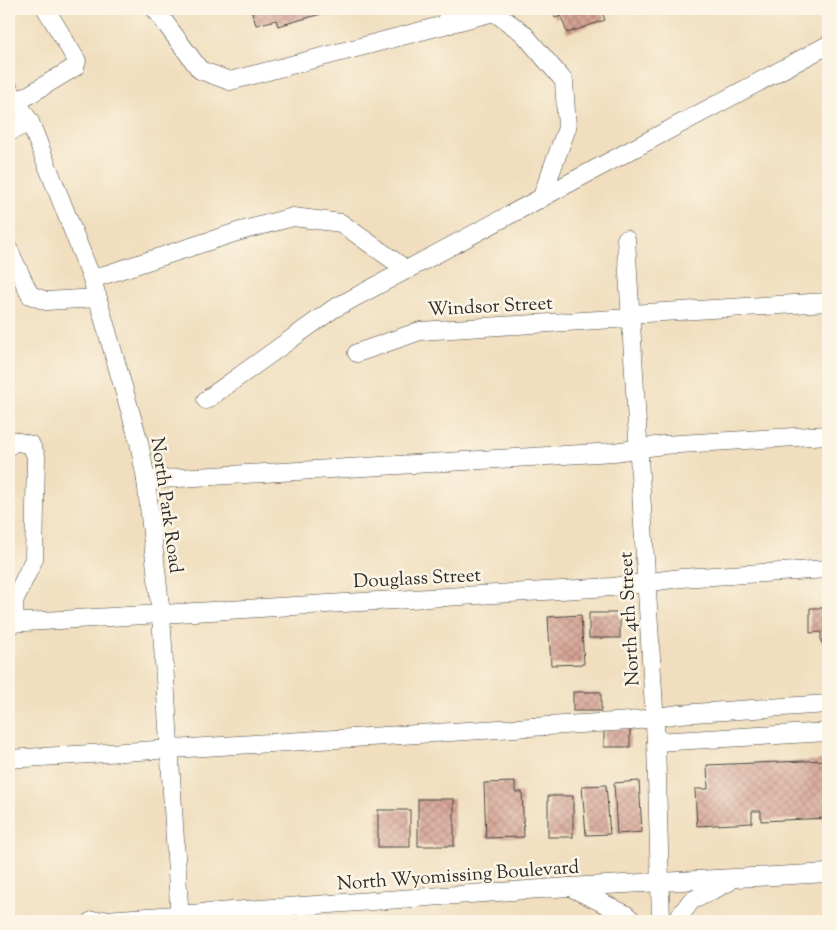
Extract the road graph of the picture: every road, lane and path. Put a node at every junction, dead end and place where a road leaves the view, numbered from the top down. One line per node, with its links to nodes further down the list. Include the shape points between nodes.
1 (46, 9): 6 (street, via 77,61 75,67)
2 (156, 9): 4 (street, via 200,70 230,81)
3 (494, 10): 4 (street); 9 (street, via 523,34 564,81 567,128)
4 (448, 16)
5 (828, 45): 9 (street)
6 (13, 96): 7 (street, North Park Road)
7 (30, 122): 8 (street); 13 (street, North Park Road)
8 (9, 132)
9 (541, 199): 12 (street)
10 (626, 239): 16 (street, North 4th Street)
11 (9, 250): 14 (street, via 30,295 46,301)
12 (406, 270): 13 (street, via 341,223 293,217); 18 (street, via 333,309)
13 (92, 279): 14 (street, North Park Road)
14 (98, 298): 22 (street, North Park Road, via 139,442)
15 (828, 302): 16 (street, Windsor Street)
16 (630, 316): 17 (street, Windsor Street, via 420,331); 21 (street, North 4th Street)
17 (357, 353)
18 (206, 400)
19 (828, 435): 21 (street)
20 (9, 446): 25 (street, via 16,441 31,445 36,456 34,559)
21 (638, 449): 22 (street); 24 (street, North 4th Street)
22 (146, 480): 26 (street, North Park Road)
23 (828, 569): 24 (street, Douglass Street)
24 (647, 582): 26 (street, Douglass Street); 29 (street, North 4th Street)
25 (11, 598): 27 (street)
26 (161, 614): 27 (street, Douglass Street); 32 (street, North Park Road)
27 (12, 623)
28 (828, 704): 29 (street)
29 (655, 717): 31 (street, North 4th Street); 32 (street)
30 (828, 732): 31 (street)
31 (656, 742): 36 (street, North 4th Street)
32 (170, 749): 33 (street); 38 (street, North Park Road)
33 (9, 759)
34 (828, 872): 35 (street, North Wyomissing Boulevard)
35 (741, 877): 36 (street, North Wyomissing Boulevard); 42 (street, via 691,902)
36 (659, 882): 37 (street, North Wyomissing Boulevard); 41 (street, North 4th Street)
37 (569, 887): 38 (street, North Wyomissing Boulevard); 40 (street)
38 (180, 919): 39 (street, North Wyomissing Boulevard)
39 (92, 921)
40 (633, 921)
41 (660, 921)
42 (676, 921)

